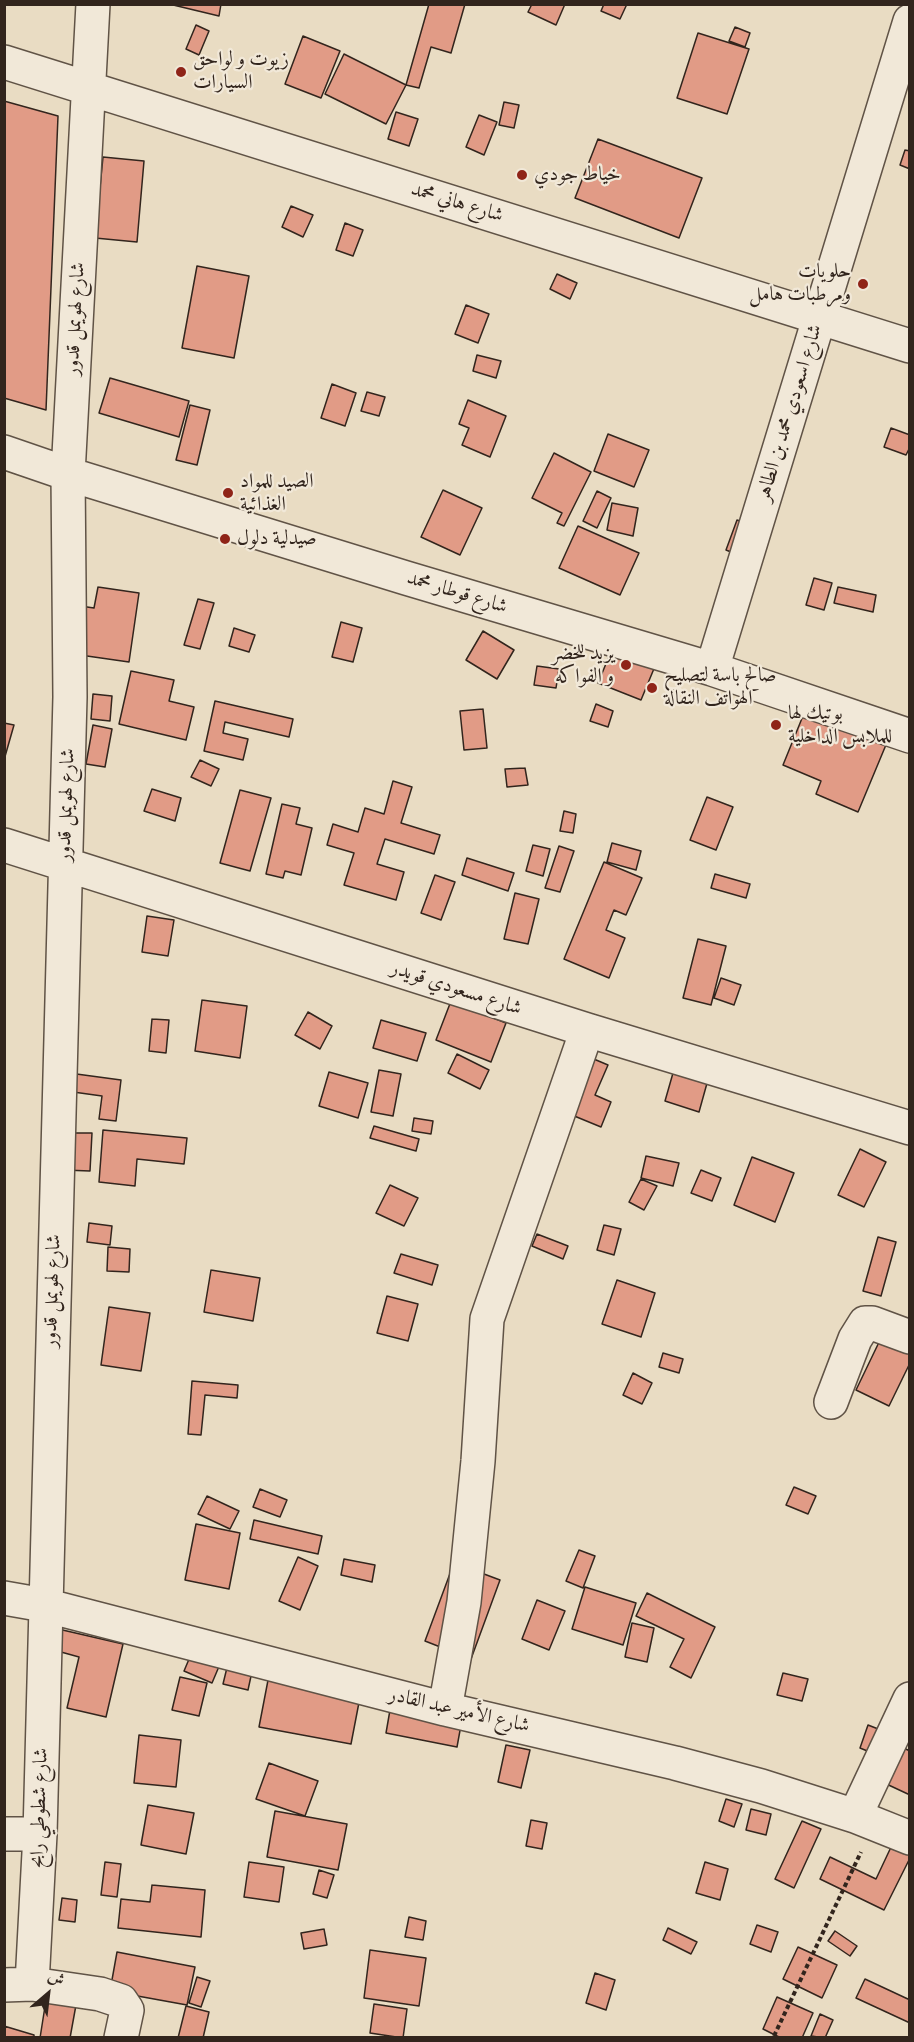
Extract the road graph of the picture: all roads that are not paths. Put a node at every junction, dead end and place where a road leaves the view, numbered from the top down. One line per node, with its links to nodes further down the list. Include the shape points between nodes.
1 (93, 4): 4 (street, شارع لهويمل قدور)
2 (909, 21): 5 (street, شارع اسعودي محمد بن الطاهر)
3 (4, 62): 4 (street, شارع هاني محمد)
4 (88, 88): 5 (street, شارع هاني محمد); 8 (street, شارع لهويمل قدور)
5 (819, 317): 6 (street, شارع هاني محمد); 9 (street, شارع اسعودي محمد بن الطاهر)
6 (909, 346)
7 (4, 452): 8 (street, شارع قوطار محمد)
8 (68, 474): 9 (street, شارع قوطار محمد); 12 (street, شارع لهويمل قدور, via 70,697)
9 (712, 669): 10 (street, شارع قوطار محمد)
10 (909, 735)
11 (4, 845): 12 (street, شارع مسعودي قويدر)
12 (65, 864): 13 (street, شارع مسعودي قويدر); 18 (street, شارع لهويمل قدور)
13 (586, 1030): 14 (street, شارع مسعودي قويدر); 20 (street, via 487,1319 464,1602)
14 (909, 1128)
15 (909, 1337): 16 (street, via 865,1323)
16 (831, 1402)
17 (4, 1598): 18 (street, شارع الأمير عبد القادر)
18 (45, 1605): 20 (street, شارع الأمير عبد القادر); 23 (street, شارع شطوطي رابح)
19 (909, 1699): 21 (street)
20 (445, 1709): 21 (street, شارع الأمير عبد القادر, via 675,1763)
21 (865, 1820): 24 (street, شارع الأمير عبد القادر)
22 (4, 1834): 23 (street)
23 (40, 1834): 25 (street, شارع شطوطي رابح)
24 (909, 1838)
25 (18, 1984): 26 (street, via 100,1994 121,2001 127,2010)
26 (121, 2037)

